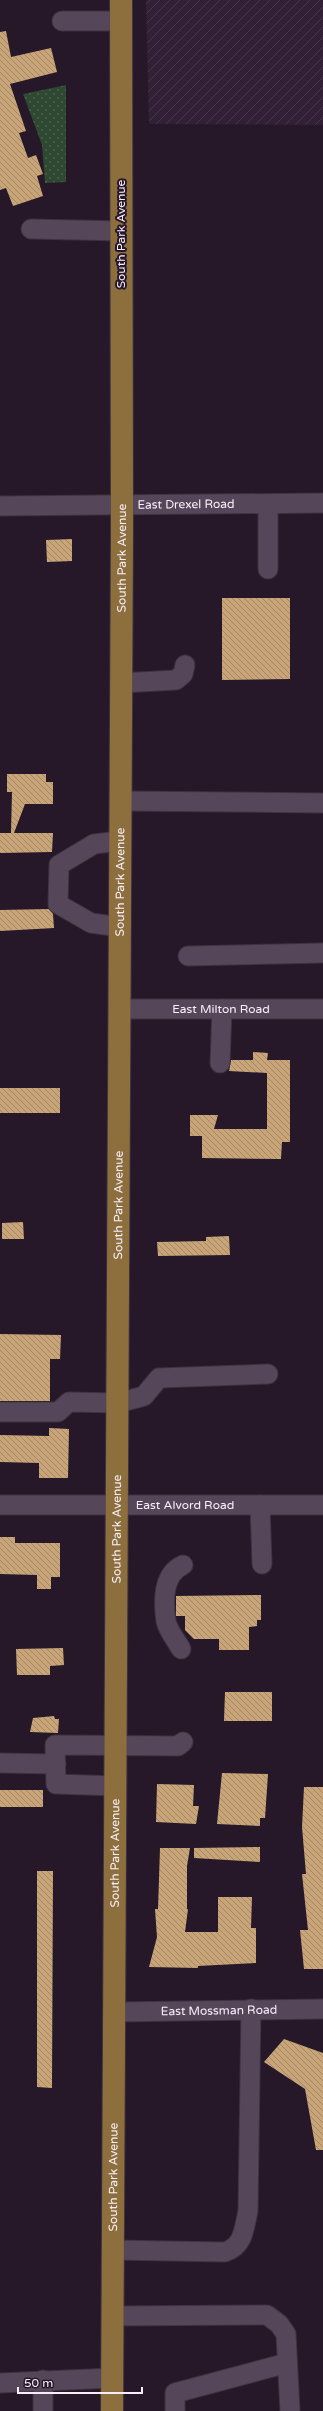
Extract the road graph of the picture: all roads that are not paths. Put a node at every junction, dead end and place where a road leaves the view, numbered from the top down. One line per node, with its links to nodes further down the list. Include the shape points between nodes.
1 (121, 10): 2 (street); 4 (main road, South Park Avenue)
2 (62, 21)
3 (31, 229): 4 (street)
4 (121, 231): 7 (main road, South Park Avenue)
5 (323, 503): 6 (street, East Drexel Road)
6 (268, 504): 7 (street, East Drexel Road); 9 (street)
7 (122, 505): 8 (street, East Drexel Road); 11 (main road, South Park Avenue)
8 (0, 506)
9 (268, 569)
10 (185, 665): 11 (street, via 183,674 176,680)
11 (121, 684): 12 (main road, South Park Avenue)
12 (120, 801): 13 (street); 14 (main road, South Park Avenue)
13 (323, 803)
14 (120, 841): 15 (main road, South Park Avenue); 15 (street, via 94,844 59,865 58,904 90,923)
15 (120, 927): 18 (main road, South Park Avenue)
16 (323, 953): 17 (street)
17 (188, 956)
18 (120, 1009): 19 (street, East Milton Road); 23 (main road, South Park Avenue)
19 (222, 1009): 20 (street, East Milton Road); 21 (street)
20 (323, 1009)
21 (220, 1063)
22 (268, 1374): 23 (street, via 159,1378 144,1396)
23 (118, 1403): 24 (street, via 69,1402 58,1412); 26 (main road, South Park Avenue)
24 (0, 1412)
25 (0, 1505): 26 (street, East Alvord Road)
26 (117, 1505): 27 (street, East Alvord Road); 33 (main road, South Park Avenue)
27 (260, 1505): 28 (street, East Alvord Road); 30 (street)
28 (323, 1505)
29 (183, 1564): 31 (street, via 173,1569 166,1583 166,1621)
30 (262, 1564)
31 (181, 1649)
32 (184, 1742): 33 (street, via 178,1746)
33 (116, 1746): 35 (street, via 55,1745); 36 (main road, South Park Avenue)
34 (0, 1763): 35 (street)
35 (56, 1764): 36 (street, via 56,1784)
36 (116, 1786): 39 (main road, South Park Avenue)
37 (323, 2008): 38 (street, East Mossman Road)
38 (251, 2009): 39 (street, East Mossman Road); 40 (street, via 248,2211 239,2244 225,2252)
39 (114, 2012): 40 (main road, South Park Avenue)
40 (113, 2250): 41 (main road, South Park Avenue)
41 (112, 2316): 42 (street, via 267,2315 279,2324 286,2334); 43 (main road, South Park Avenue)
42 (287, 2363): 48 (street, via 175,2393); 49 (street)
43 (112, 2378): 44 (street); 47 (main road, South Park Avenue)
44 (43, 2380): 45 (street); 46 (street)
45 (0, 2382)
46 (43, 2411)
47 (112, 2411)
48 (175, 2411)
49 (290, 2411)

